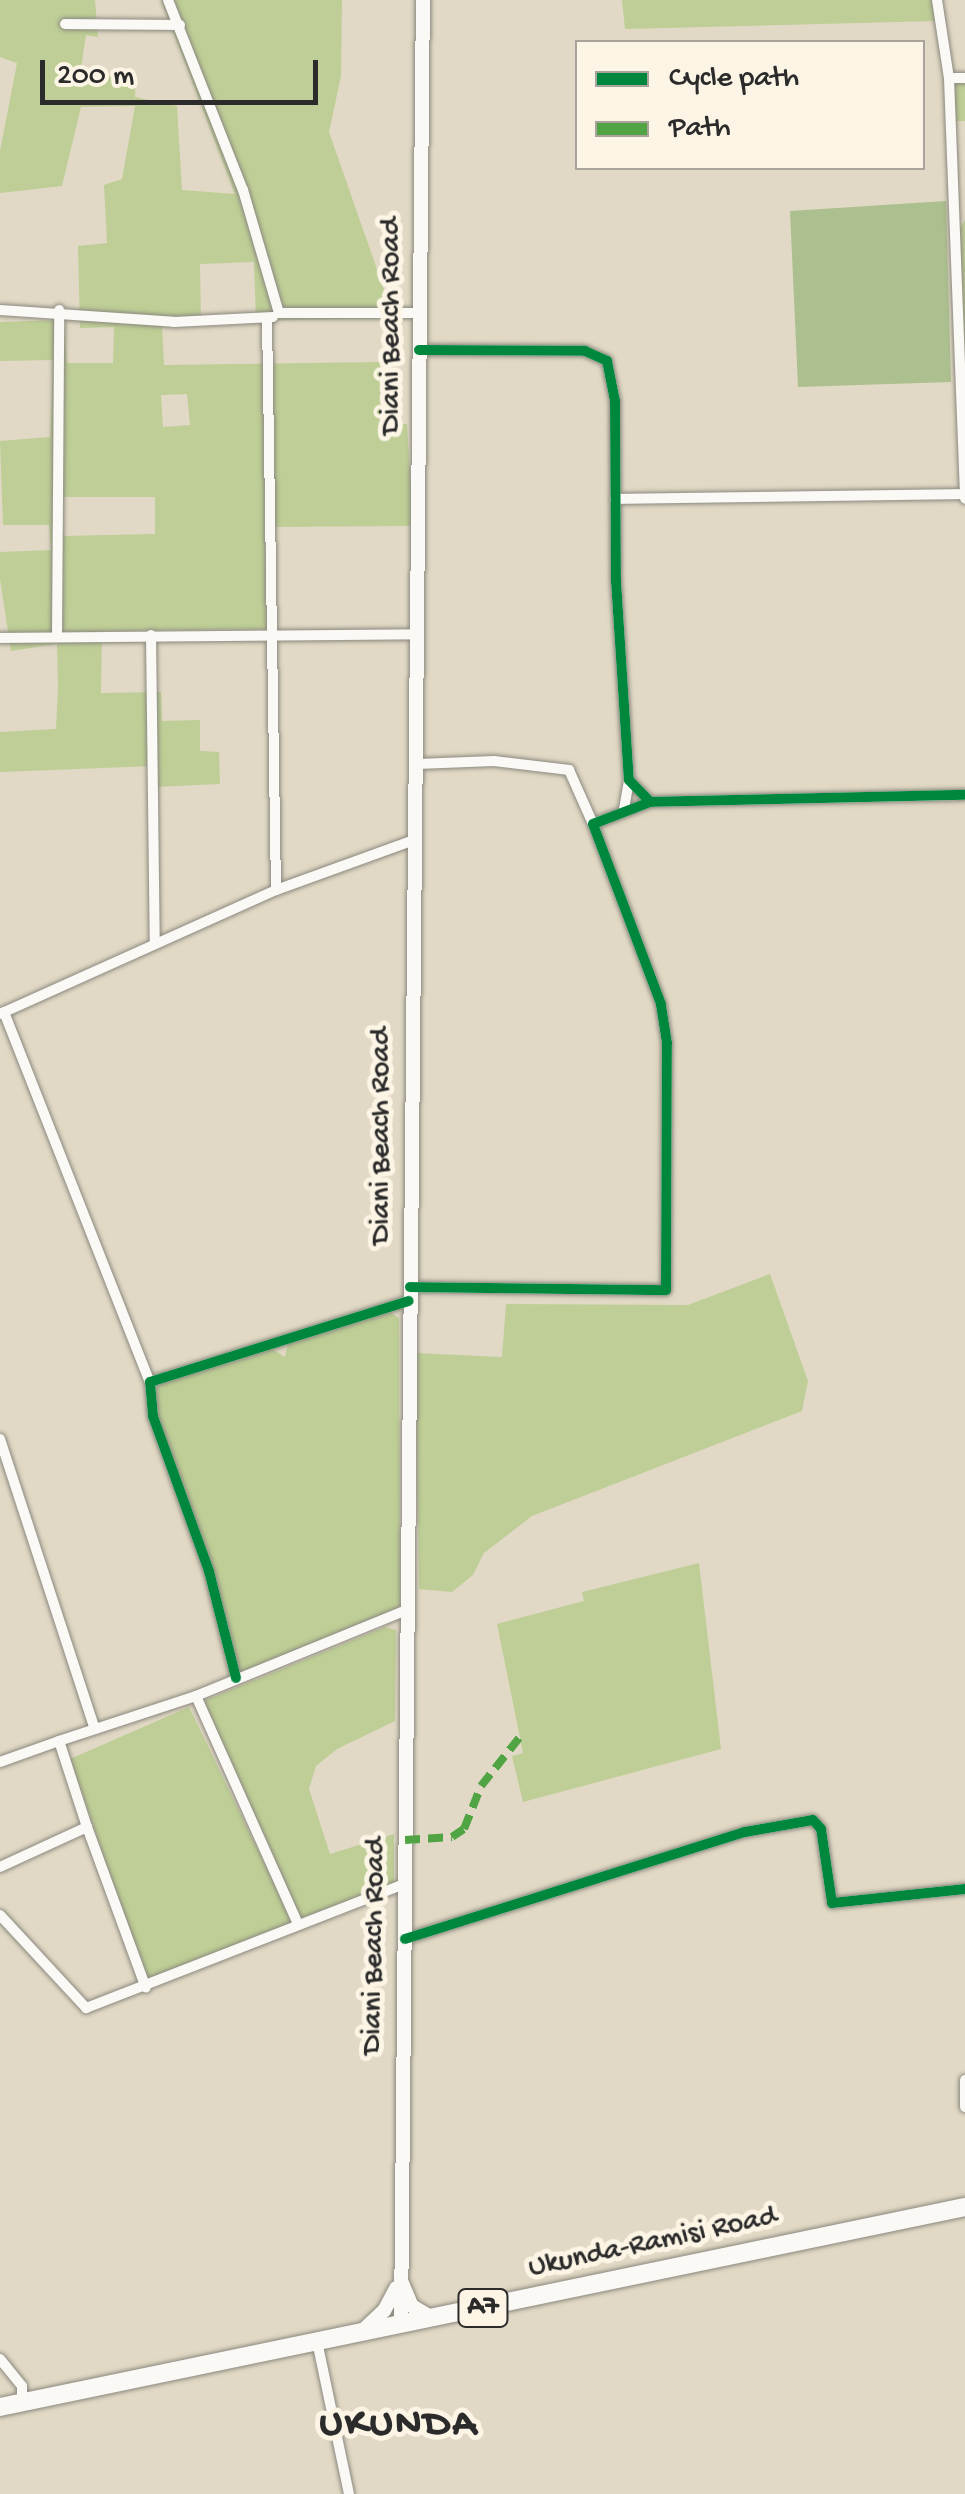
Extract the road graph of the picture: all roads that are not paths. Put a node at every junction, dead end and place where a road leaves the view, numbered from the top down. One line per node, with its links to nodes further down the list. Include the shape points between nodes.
1 (168, 0): 5 (street)
2 (423, 0): 11 (main road, Diani Beach Road)
3 (937, 0): 6 (street)
4 (66, 24): 5 (street)
5 (180, 25): 12 (street)
6 (948, 78): 7 (street); 8 (street)
7 (965, 78)
8 (960, 213): 15 (street)
9 (0, 310): 10 (street)
10 (59, 310): 13 (street, via 174,322); 20 (street)
11 (420, 313): 12 (street); 14 (main road, Diani Beach Road)
12 (282, 315): 13 (street)
13 (267, 318): 17 (street)
14 (419, 350): 16 (street, via 585,351 604,358 615,401); 18 (main road, Diani Beach Road)
15 (965, 496): 16 (street)
16 (615, 499): 23 (street)
17 (273, 634): 18 (street); 19 (street); 29 (street)
18 (419, 634): 22 (main road, Diani Beach Road)
19 (150, 635): 20 (street); 30 (street)
20 (57, 637): 21 (street)
21 (0, 638)
22 (417, 764): 27 (street, via 494,761 569,770); 28 (main road, Diani Beach Road)
23 (628, 780): 25 (street); 26 (street)
24 (965, 795): 25 (street)
25 (650, 802): 26 (street)
26 (624, 809): 27 (street)
27 (593, 824): 32 (street, via 661,1004 667,1288)
28 (414, 840): 29 (street); 32 (main road, Diani Beach Road)
29 (276, 890): 30 (street)
30 (155, 944): 31 (street)
31 (2, 1013): 33 (street)
32 (409, 1294): 33 (street); 35 (main road, Diani Beach Road)
33 (150, 1382): 36 (street, via 153,1416 210,1571)
34 (0, 1440): 38 (street)
35 (407, 1610): 36 (street); 43 (main road, Diani Beach Road)
36 (236, 1678): 37 (street)
37 (196, 1696): 38 (street); 46 (street)
38 (95, 1729): 39 (street)
39 (58, 1741): 40 (street); 41 (street)
40 (0, 1762)
41 (87, 1827): 42 (street); 48 (street)
42 (0, 1867)
43 (404, 1884): 46 (street); 47 (main road, Diani Beach Road)
44 (965, 1889): 47 (street, via 832,1903 822,1828 813,1820 745,1832)
45 (0, 1915): 48 (street, via 77,2004 94,2008)
46 (298, 1924): 48 (street)
47 (405, 1940): 52 (main road, Diani Beach Road)
48 (146, 1988)
49 (965, 2080): 50 (street)
50 (965, 2107)
51 (965, 2207): 53 (highway, Ukunda-Ramisi Road / A7)
52 (400, 2273): 53 (main road, via 412,2306); 54 (main road, Diani Beach Road); 55 (main road, via 390,2303)
53 (432, 2318): 54 (highway, Ukunda-Ramisi Road / A7)
54 (400, 2324): 55 (highway, Ukunda-Ramisi Road / A7)
55 (360, 2333): 56 (highway, Ukunda-Ramisi Road / A7)
56 (316, 2340): 58 (highway, Ukunda-Ramisi Road / A7); 60 (street)
57 (0, 2359): 58 (street, via 22,2386)
58 (22, 2402): 59 (highway, Ukunda-Ramisi Road / A7)
59 (0, 2407)
60 (348, 2494)

